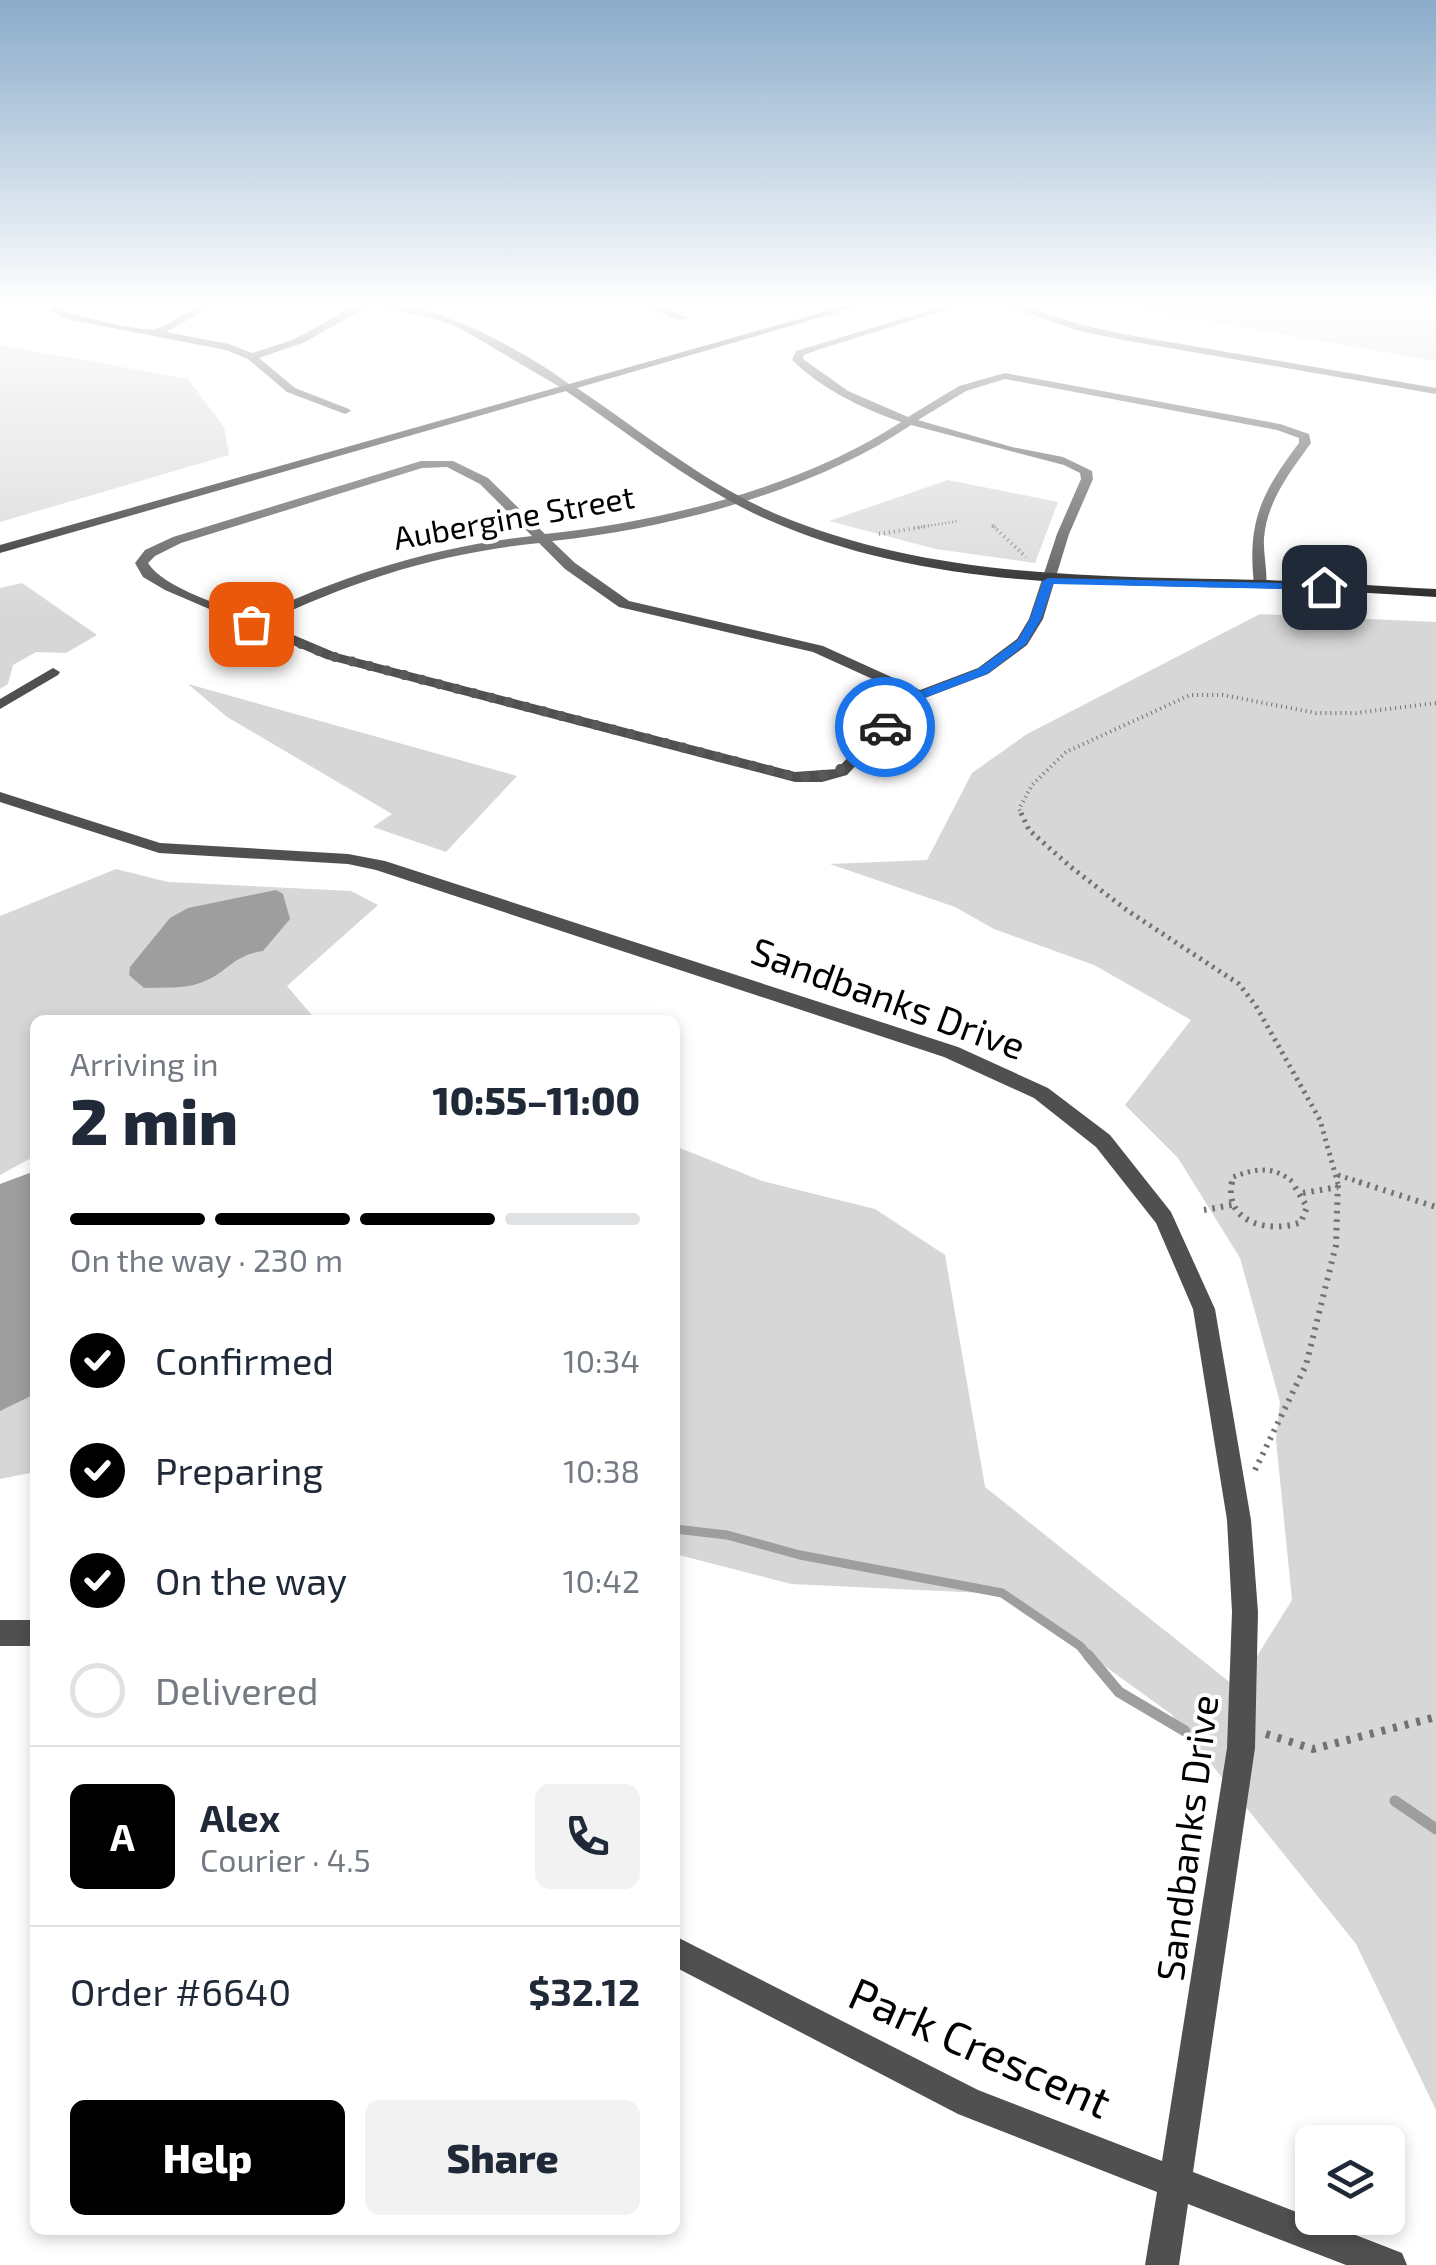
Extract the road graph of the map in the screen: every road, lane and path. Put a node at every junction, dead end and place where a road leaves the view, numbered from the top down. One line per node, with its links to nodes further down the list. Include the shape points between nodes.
1 (343, 410): 7 (street)
2 (491, 410): 14 (main road)
3 (601, 410): 9 (main road)
4 (884, 410): 8 (street)
5 (929, 410): 8 (street, Aubergine Street)
6 (1184, 410): 17 (street, Aubergine Street, via 1304,436 1257,523)
7 (346, 411)
8 (912, 420): 9 (street, Aubergine Street, via 848,458); 16 (street, via 1086,471)
9 (734, 496): 13 (street, Aubergine Street, via 634,526); 16 (main road, via 860,549)
10 (959, 521): 12 (path)
11 (992, 526): 15 (path)
12 (872, 537)
13 (544, 538): 19 (street, Aubergine Street, via 406,563); 19 (street, via 484,481 449,464 421,465 178,540 141,563 170,587); 21 (street, via 570,566 624,604 818,649)
14 (0, 549)
15 (1036, 565)
16 (1048, 581): 17 (main road); 21 (street, via 1022,642 982,672)
17 (1261, 584): 18 (main road)
18 (1436, 592)
19 (251, 624): 21 (street, via 331,656 796,777 842,772)
20 (53, 672): 23 (street)
21 (920, 695)
22 (1436, 703): 25 (path, via 1316,713 1190,695 1066,752 1019,808 1029,830 1072,868 1240,984 1320,1120)
23 (0, 704)
24 (0, 797): 35 (street, Sandbanks Drive, via 159,848 379,865 952,1052 1041,1093 1103,1140 1164,1218 1204,1309 1239,1520)
25 (1338, 1175): 26 (path); 29 (path)
26 (1338, 1187): 27 (path); 31 (path, via 1336,1245 1306,1365)
27 (1303, 1193): 28 (path, via 1280,1173 1246,1169 1228,1190); 28 (path, via 1305,1217 1282,1230 1261,1227)
28 (1232, 1205): 30 (path)
29 (1436, 1207)
30 (1204, 1210)
31 (1252, 1475)
32 (30, 1632): 33 (street)
33 (0, 1633)
34 (1436, 1717): 35 (path, via 1313,1749)
35 (1242, 1726): 37 (street, Sandbanks Drive)
36 (680, 1954): 37 (street, Park Crescent, via 969,2103)
37 (1176, 2181): 38 (street); 39 (street, Park Crescent)
38 (1162, 2265)
39 (1390, 2265)

